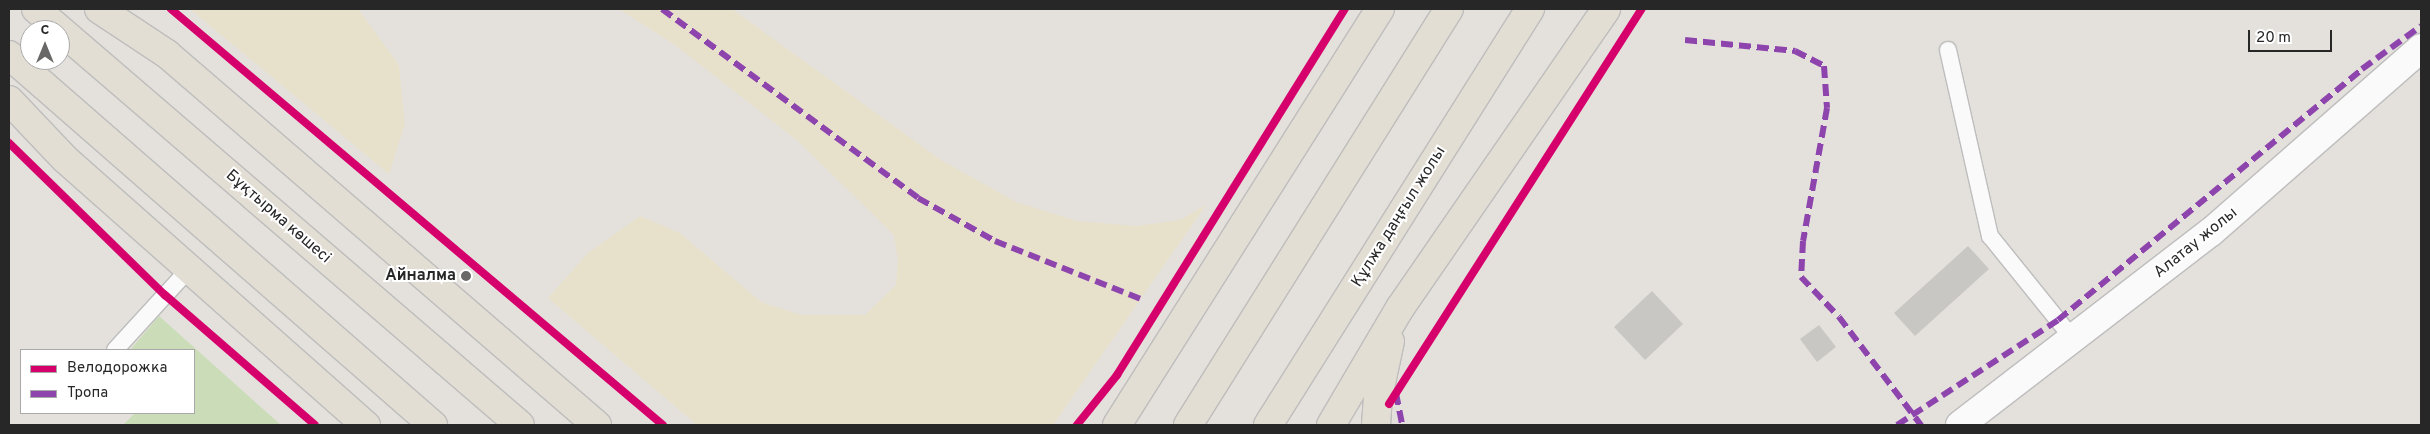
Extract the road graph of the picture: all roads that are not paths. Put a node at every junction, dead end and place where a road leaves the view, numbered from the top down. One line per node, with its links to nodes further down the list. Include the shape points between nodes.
1 (36, 9): 17 (main road, Бұқтырма көшесі)
2 (99, 9): 18 (main road, via 167,54)
3 (1380, 9): 19 (main road)
4 (1449, 9): 20 (main road, bridge)
5 (1530, 9): 21 (main road, Құлжа даңғыл жолы)
6 (1606, 9): 12 (main road)
7 (2421, 48): 13 (main road, Алатау жолы, via 2211,232)
8 (1948, 50): 13 (lane, via 1990,236)
9 (9, 55): 16 (main road)
10 (9, 100): 11 (main road, via 65,159)
11 (189, 269): 14 (lane); 15 (main road)
12 (1400, 308): 22 (main road); 23 (main road, via 1384,361)
13 (2073, 340): 24 (main road, Алатау жолы)
14 (116, 349)
15 (366, 425)
16 (433, 425)
17 (520, 425)
18 (597, 425)
19 (1117, 425)
20 (1188, 425)
21 (1268, 425)
22 (1331, 425)
23 (1376, 425)
24 (1960, 425)

